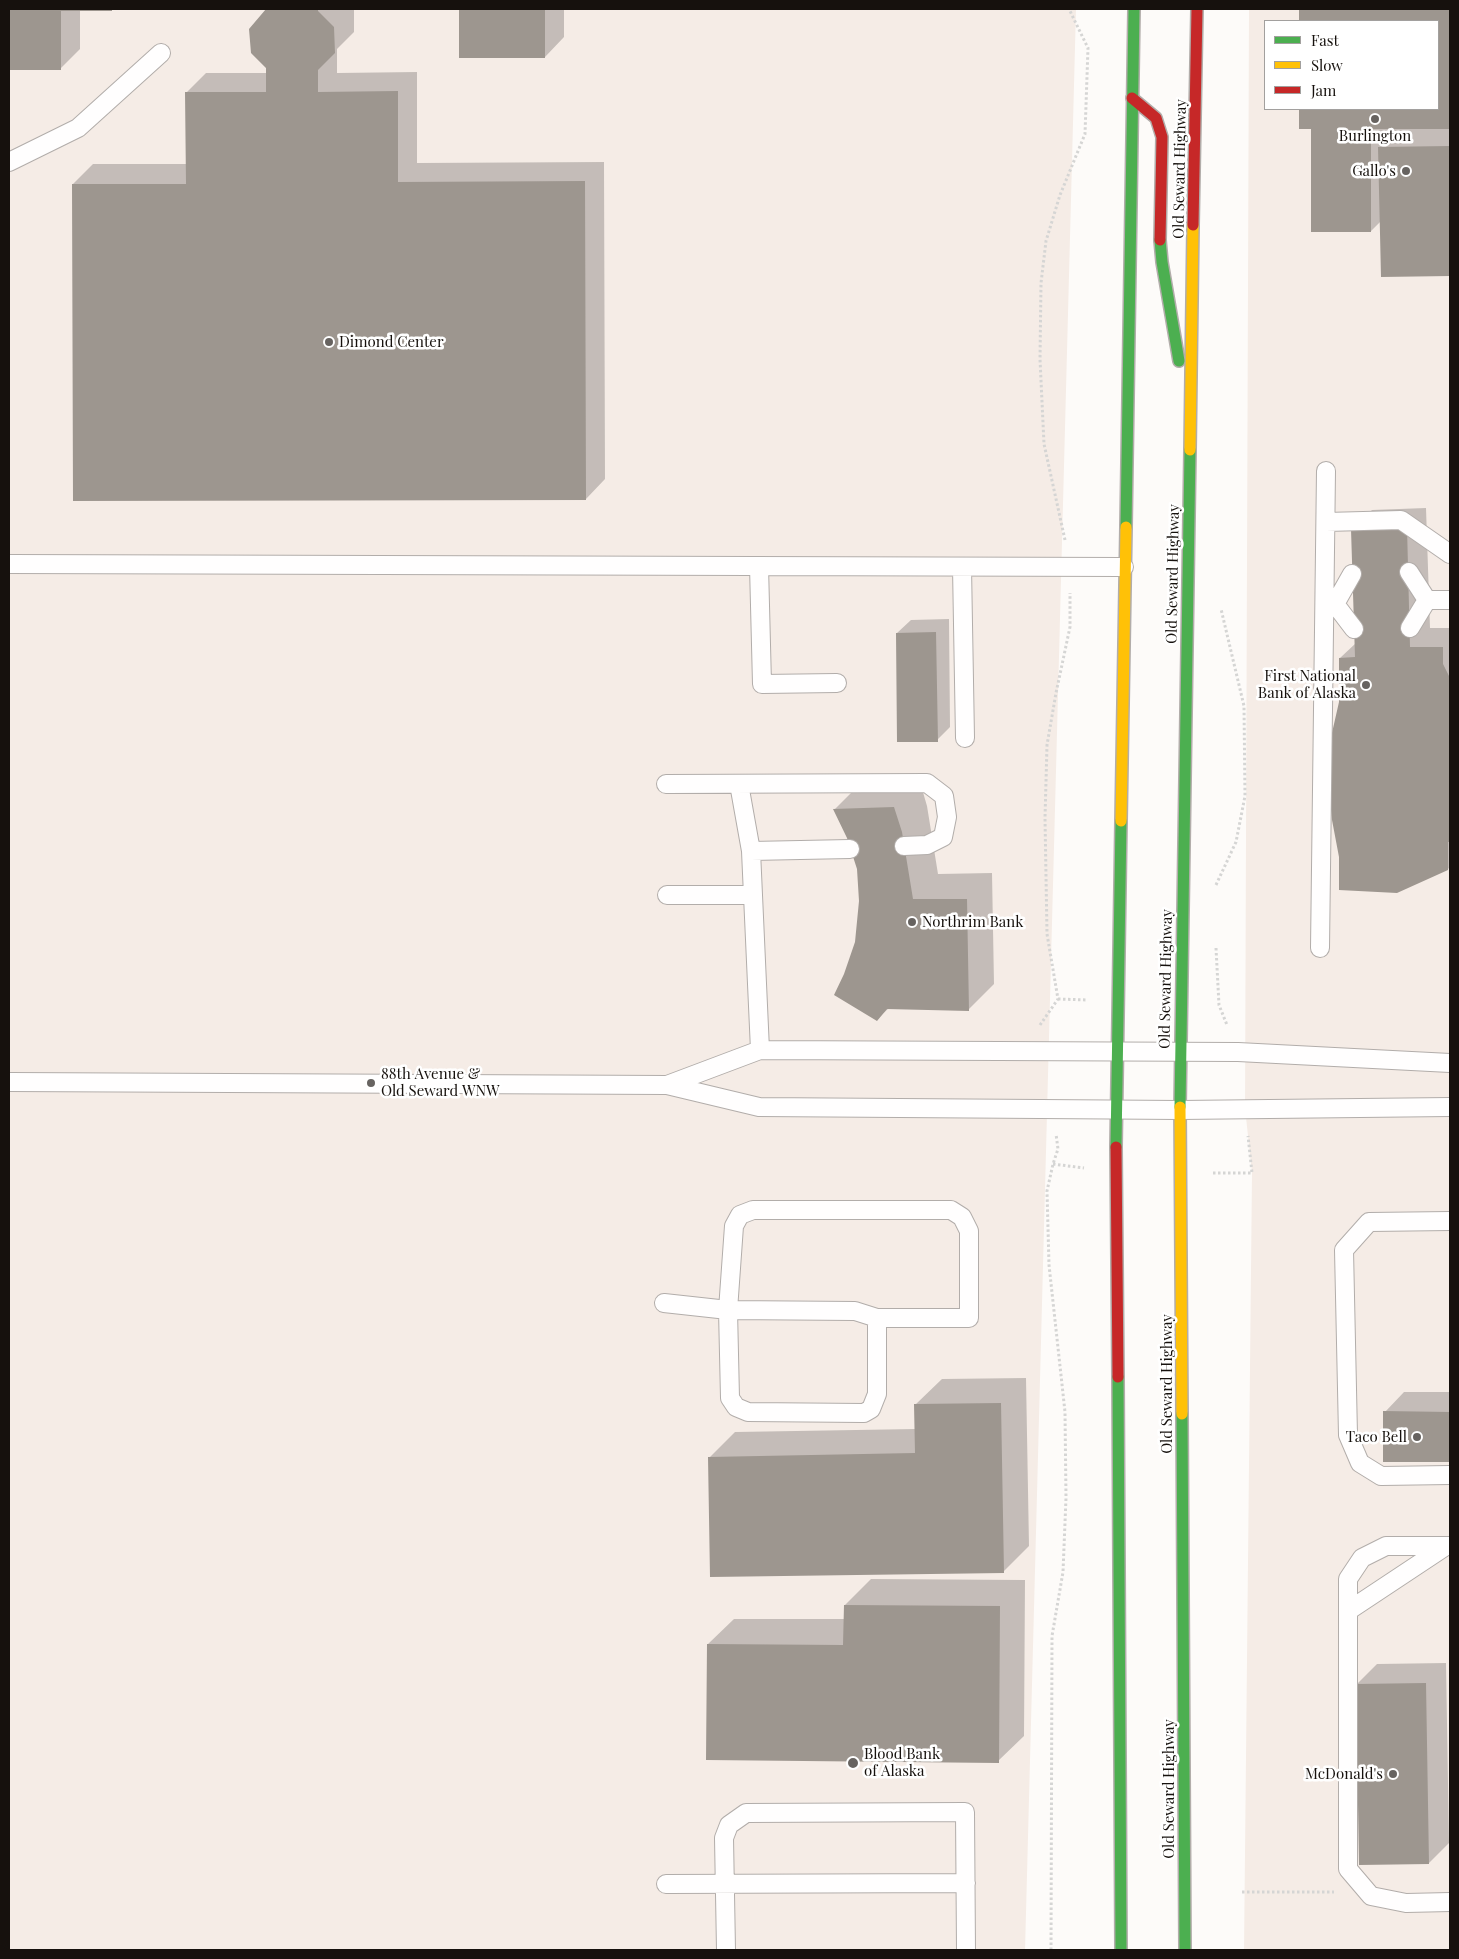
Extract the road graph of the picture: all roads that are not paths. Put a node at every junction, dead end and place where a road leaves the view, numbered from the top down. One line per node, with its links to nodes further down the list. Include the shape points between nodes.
1 (1134, 9): 4 (main road)
2 (1197, 9): 6 (main road, Old Seward Highway)
3 (161, 53): 5 (lane, via 78,128)
4 (1132, 98): 6 (main road, via 1156,118 1162,138 1162,262); 13 (main road)
5 (9, 162)
6 (1191, 426): 33 (main road, Old Seward Highway)
7 (1326, 471): 8 (lane)
8 (1326, 522): 9 (lane, via 1401,520); 18 (lane)
9 (1450, 554)
10 (9, 564): 11 (lane)
11 (759, 566): 12 (lane); 21 (lane, via 762,684)
12 (962, 567): 13 (lane); 22 (lane)
13 (1124, 567): 32 (main road)
14 (1408, 572): 16 (lane)
15 (1352, 574): 18 (lane)
16 (1427, 600): 17 (lane); 19 (lane)
17 (1450, 600)
18 (1330, 603): 20 (lane); 30 (lane)
19 (1410, 628)
20 (1354, 629)
21 (837, 683)
22 (965, 738)
23 (666, 784): 24 (lane)
24 (739, 784): 25 (lane, via 926,783 944,796 948,817 943,837 927,845); 27 (lane)
25 (904, 846)
26 (850, 849): 27 (lane)
27 (751, 852): 29 (lane)
28 (667, 895): 29 (lane)
29 (753, 895): 31 (lane)
30 (1320, 948)
31 (760, 1050): 32 (lane); 36 (lane)
32 (1116, 1050): 33 (lane); 38 (main road)
33 (1180, 1052): 34 (lane); 39 (main road, Old Seward Highway)
34 (1450, 1063)
35 (9, 1082): 36 (lane)
36 (667, 1084): 38 (lane, via 760,1107)
37 (1450, 1107): 39 (lane)
38 (1116, 1108): 39 (lane); 53 (main road)
39 (1180, 1110): 54 (main road, Old Seward Highway)
40 (1450, 1221): 44 (lane, via 1369,1222 1344,1250 1348,1435 1360,1462 1380,1476)
41 (664, 1303): 42 (lane)
42 (728, 1310): 43 (lane, via 855,1311); 43 (lane, via 730,1398 736,1407 748,1412 864,1412 871,1408 877,1394); 43 (lane, via 734,1226 740,1215 753,1210 951,1210 962,1217 969,1231 969,1318)
43 (877, 1318)
44 (1450, 1475)
45 (1448, 1546): 46 (lane); 46 (lane, via 1386,1546 1362,1558 1348,1578)
46 (1348, 1611): 50 (lane, via 1348,1869 1372,1896 1406,1902)
47 (966, 1883): 49 (lane); 49 (lane, via 965,1812 746,1813 729,1825 724,1838); 52 (lane)
48 (666, 1884): 49 (lane)
49 (725, 1884): 51 (lane)
50 (1450, 1902)
51 (726, 1950)
52 (966, 1950)
53 (1121, 1950)
54 (1185, 1950)

